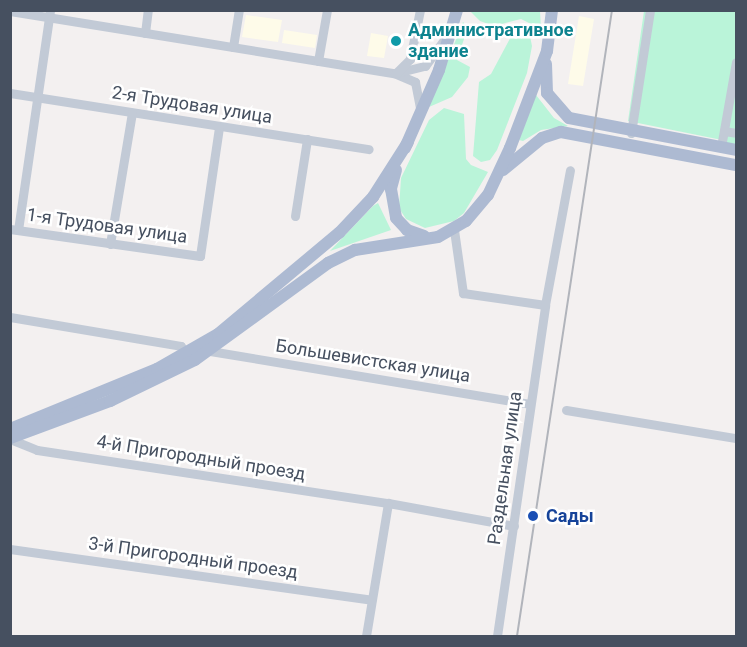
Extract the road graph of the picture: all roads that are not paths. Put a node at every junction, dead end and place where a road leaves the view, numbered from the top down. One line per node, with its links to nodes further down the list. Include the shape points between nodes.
1 (148, 10): 10 (street)
2 (239, 10): 11 (street)
3 (327, 10): 13 (street)
4 (420, 10): 15 (street, via 410,59)
5 (552, 10): 12 (main road)
6 (650, 10): 21 (street)
7 (10, 11): 8 (street)
8 (49, 14): 10 (street); 17 (street)
9 (456, 16): 15 (street, via 434,59 414,71); 19 (main road)
10 (145, 33): 11 (street)
11 (233, 47): 13 (street)
12 (546, 51): 21 (main road, via 547,93 562,114 579,121); 30 (main road)
13 (318, 61): 15 (street)
14 (736, 62): 24 (street)
15 (395, 73): 19 (street, via 415,82)
16 (10, 93): 17 (street, 2-я Трудовая улица)
17 (37, 96): 18 (street, 2-я Трудовая улица); 32 (street)
18 (132, 113): 20 (street, 2-я Трудовая улица); 35 (street)
19 (421, 115): 25 (main road)
20 (219, 127): 23 (street, 2-я Трудовая улица); 35 (street, 1-я Трудовая улица, via 200,256)
21 (632, 127): 24 (main road)
22 (736, 133): 24 (street)
23 (307, 139): 26 (street, 2-я Трудовая улица); 31 (street)
24 (722, 139): 27 (main road)
25 (408, 142): 34 (main road, via 391,184 392,206 401,225); 39 (main road, via 373,197 339,233 254,307)
26 (369, 149)
27 (736, 150)
28 (736, 165): 30 (main road, via 561,132 532,143)
29 (570, 170): 36 (street, Раздельная улица)
30 (500, 173): 33 (main road, via 477,210)
31 (295, 216)
32 (14, 230): 35 (street, 1-я Трудовая улица)
33 (454, 230): 34 (main road); 36 (street, via 463,293)
34 (431, 238): 38 (main road, via 355,250 312,274)
35 (110, 244)
36 (545, 305): 40 (street, Раздельная улица)
37 (10, 317): 39 (street, via 181,346)
38 (210, 351): 40 (street, Большевистская улица); 44 (main road, via 110,401)
39 (185, 355): 42 (main road)
40 (530, 404): 46 (street, Раздельная улица)
41 (566, 410): 43 (street)
42 (10, 429)
43 (736, 438)
44 (10, 439): 45 (street, 4-й Пригородный проезд, via 37,450)
45 (388, 503): 46 (street, 4-й Пригородный проезд); 48 (street)
46 (514, 526): 50 (street, Раздельная улица)
47 (10, 549): 48 (street, 3-й Пригородный проезд)
48 (371, 600): 49 (street)
49 (366, 636)
50 (497, 636)

